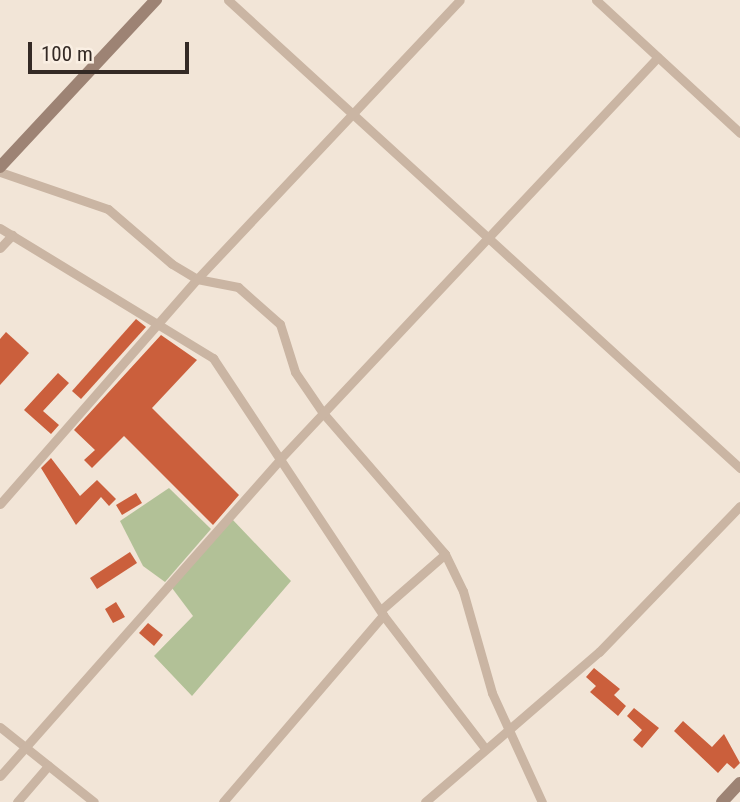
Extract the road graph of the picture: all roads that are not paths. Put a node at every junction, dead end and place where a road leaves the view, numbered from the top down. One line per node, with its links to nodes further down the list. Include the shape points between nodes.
1 (156, 0): 8 (street)
2 (228, 0): 6 (street)
3 (460, 0): 6 (street)
4 (596, 0): 5 (street)
5 (658, 57): 7 (street); 11 (street)
6 (350, 115): 11 (street); 13 (street)
7 (740, 132)
8 (0, 169): 13 (street, via 108,209)
9 (0, 228): 10 (street)
10 (12, 235): 12 (street); 14 (street)
11 (489, 243): 15 (street); 17 (street)
12 (0, 248)
13 (197, 279): 14 (street); 15 (street, via 238,287 280,324 295,372)
14 (158, 323): 16 (street, via 214,358); 18 (street)
15 (323, 413): 16 (street); 20 (street)
16 (281, 458): 21 (street); 25 (street)
17 (740, 468)
18 (0, 504)
19 (740, 506): 23 (street, via 599,652)
20 (444, 554): 21 (street); 23 (street, via 463,591)
21 (382, 612): 24 (street); 31 (street)
22 (0, 727): 25 (street)
23 (507, 728): 24 (street); 33 (street)
24 (483, 746): 32 (street)
25 (25, 747): 26 (street); 27 (street)
26 (48, 766): 29 (street); 30 (street)
27 (0, 776)
28 (740, 783): 34 (street)
29 (17, 802)
30 (94, 802)
31 (223, 802)
32 (425, 802)
33 (542, 802)
34 (722, 802)

